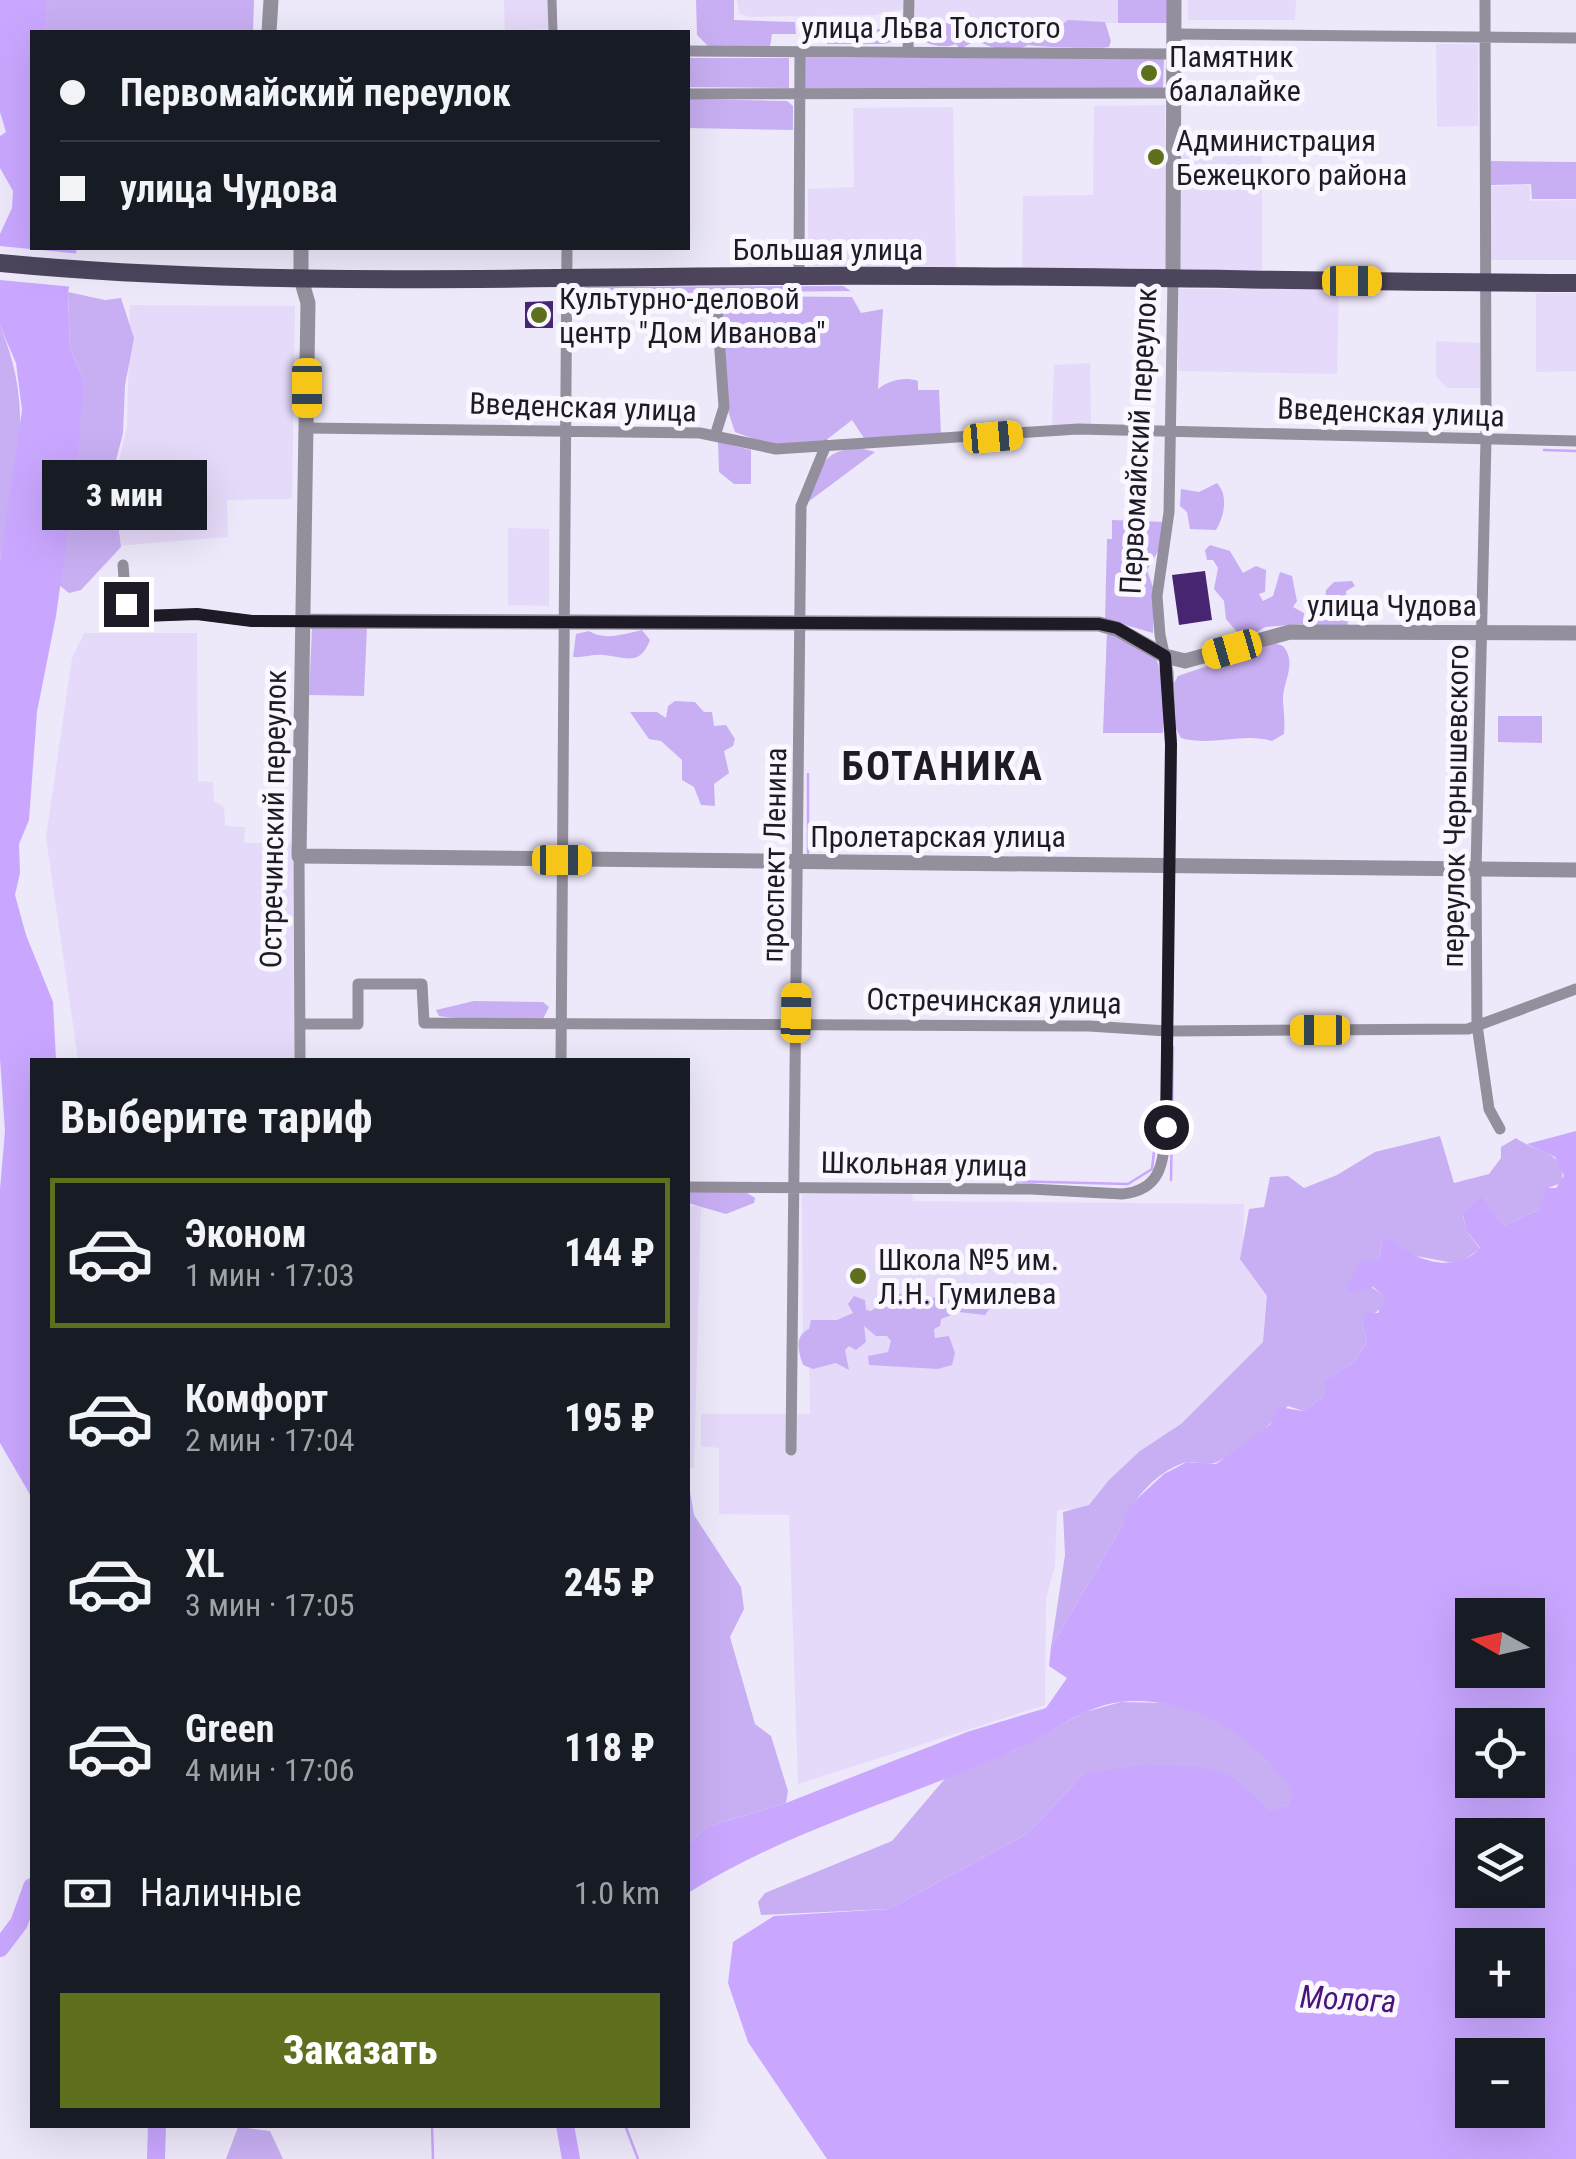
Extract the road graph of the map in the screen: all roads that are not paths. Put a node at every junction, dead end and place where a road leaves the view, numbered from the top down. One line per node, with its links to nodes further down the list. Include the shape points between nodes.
1 (271, 0): 6 (street)
2 (552, 0): 7 (street)
3 (909, 0): 13 (street)
4 (1174, 0): 8 (street, Первомайский переулок)
5 (1485, 0): 9 (street, переулок Чернышевского)
6 (269, 30)
7 (553, 30)
8 (1174, 34): 9 (street); 14 (street, Первомайский переулок)
9 (1485, 37): 10 (street); 25 (street, переулок Чернышевского)
10 (1576, 38)
11 (690, 51): 12 (street, улица Льва Толстого)
12 (800, 51): 13 (street, улица Льва Толстого); 17 (street)
13 (908, 52): 14 (street, улица Льва Толстого)
14 (1174, 54): 15 (street, Первомайский переулок)
15 (1174, 93): 17 (street); 23 (street, Первомайский переулок)
16 (690, 94): 17 (street)
17 (798, 94): 21 (street)
18 (301, 250): 24 (street, Остречинский переулок)
19 (567, 250): 22 (street)
20 (0, 263): 24 (main road, Большая улица)
21 (800, 276): 22 (main road, Большая улица); 23 (main road, Большая улица)
22 (566, 277): 24 (main road, Большая улица); 29 (street)
23 (1173, 278): 25 (main road, Большая улица); 30 (street, Первомайский переулок)
24 (301, 279): 28 (street, Остречинский переулок, via 308,303)
25 (1486, 282): 26 (main road, Большая улица); 32 (street, переулок Чернышевского)
26 (1576, 283)
27 (716, 296): 31 (street, via 724,407)
28 (307, 428): 29 (street, Введенская улица); 36 (street, Остречинский переулок)
29 (565, 429): 31 (street, Введенская улица); 37 (street)
30 (1170, 430): 32 (street, Введенская улица); 34 (street, Введенская улица); 41 (street, Первомайский переулок, via 1169,512 1157,596)
31 (715, 436): 34 (street, Введенская улица, via 776,449)
32 (1486, 440): 33 (street, Введенская улица); 39 (street, переулок Чернышевского)
33 (1576, 441)
34 (826, 445): 38 (street, проспект Ленина, via 801,506)
35 (123, 564): 36 (street, via 126,604 143,616)
36 (303, 620): 37 (street); 42 (street, Остречинский переулок)
37 (563, 622): 38 (street); 43 (street)
38 (800, 623): 41 (street, via 1099,624); 44 (street, проспект Ленина)
39 (1484, 632): 40 (street, улица Чудова); 41 (street, улица Чудова, via 1290,632 1195,659); 46 (street, переулок Чернышевского)
40 (1576, 633)
41 (1165, 656): 45 (street, Первомайский переулок)
42 (299, 856): 43 (street, Пролетарская улица); 49 (street, Остречинский переулок)
43 (562, 860): 44 (street, Пролетарская улица); 50 (street)
44 (799, 862): 45 (street, Пролетарская улица); 51 (street, проспект Ленина)
45 (1169, 865): 46 (street, Пролетарская улица); 53 (street, Первомайский переулок)
46 (1476, 870): 47 (street, Пролетарская улица); 52 (street, переулок Чернышевского)
47 (1576, 870)
48 (1576, 989): 52 (street, Остречинская улица)
49 (300, 1024): 50 (street, Остречинская улица, via 358,1024 358,984 422,984 424,1023); 54 (street, Остречинский переулок)
50 (560, 1024): 51 (street, Остречинская улица); 55 (street)
51 (796, 1025): 53 (street, Остречинская улица); 59 (street, проспект Ленина)
52 (1477, 1025): 53 (street, Остречинская улица); 56 (street, переулок Чернышевского, via 1490,1109)
53 (1166, 1032): 57 (street, Первомайский переулок, via 1166,1127)
54 (300, 1058)
55 (561, 1058)
56 (1500, 1130)
57 (1156, 1182): 59 (street, Школьная улица, via 1122,1194)
58 (690, 1186): 59 (street, Школьная улица)
59 (796, 1188): 60 (street, проспект Ленина)
60 (790, 1450)

